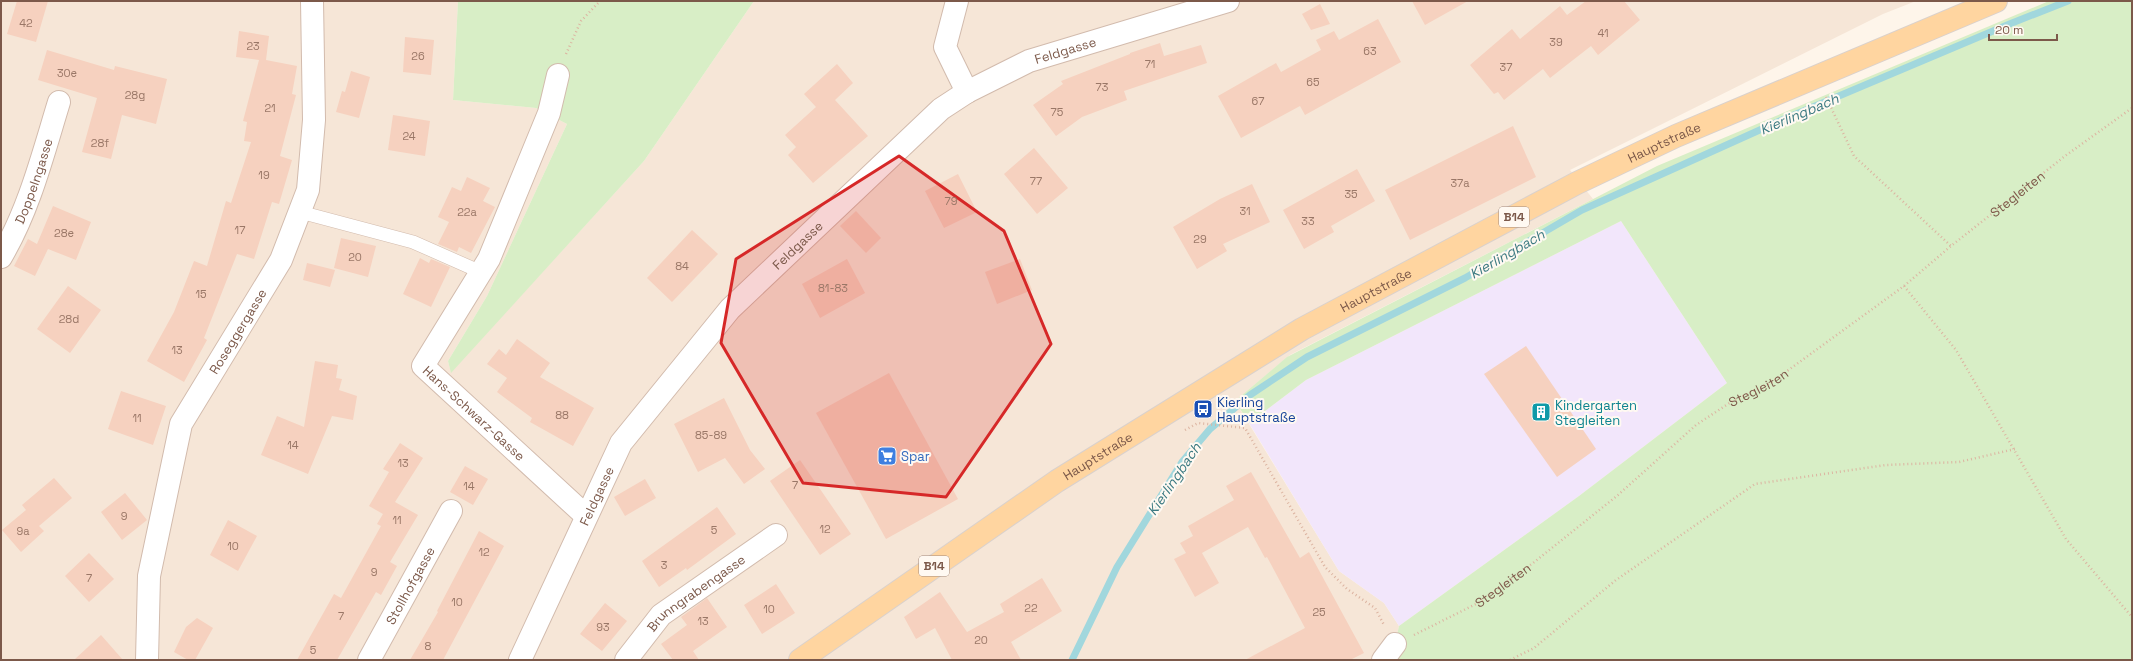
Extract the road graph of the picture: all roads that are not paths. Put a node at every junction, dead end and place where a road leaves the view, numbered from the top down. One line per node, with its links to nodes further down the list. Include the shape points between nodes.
1 (312, 1): 8 (street, Roseggergasse, via 314,120 308,190)
2 (958, 1): 6 (street, via 945,47)
3 (1228, 1): 6 (street, Feldgasse, via 1029,61)
4 (1996, 1): 18 (main road, Hauptstraße / B14, via 1662,143 1576,183 1302,329 1057,481)
5 (558, 75): 10 (street, Hans-Schwarz-Gasse, via 549,113)
6 (968, 92): 12 (street, Feldgasse, via 941,109 730,309 621,443)
7 (59, 102): 9 (street, Doppelngasse, via 31,188)
8 (300, 212): 10 (lane, via 413,242); 14 (street, Roseggergasse, via 281,260 181,424 149,576)
9 (1, 257)
10 (481, 272): 12 (street, Hans-Schwarz-Gasse, via 424,366)
11 (451, 511): 15 (street, Stollhofgasse)
12 (585, 515): 16 (street, Feldgasse)
13 (776, 535): 17 (street, Brunngrabengasse, via 661,615)
14 (147, 660)
15 (369, 660)
16 (520, 660)
17 (626, 660)
18 (800, 660)

